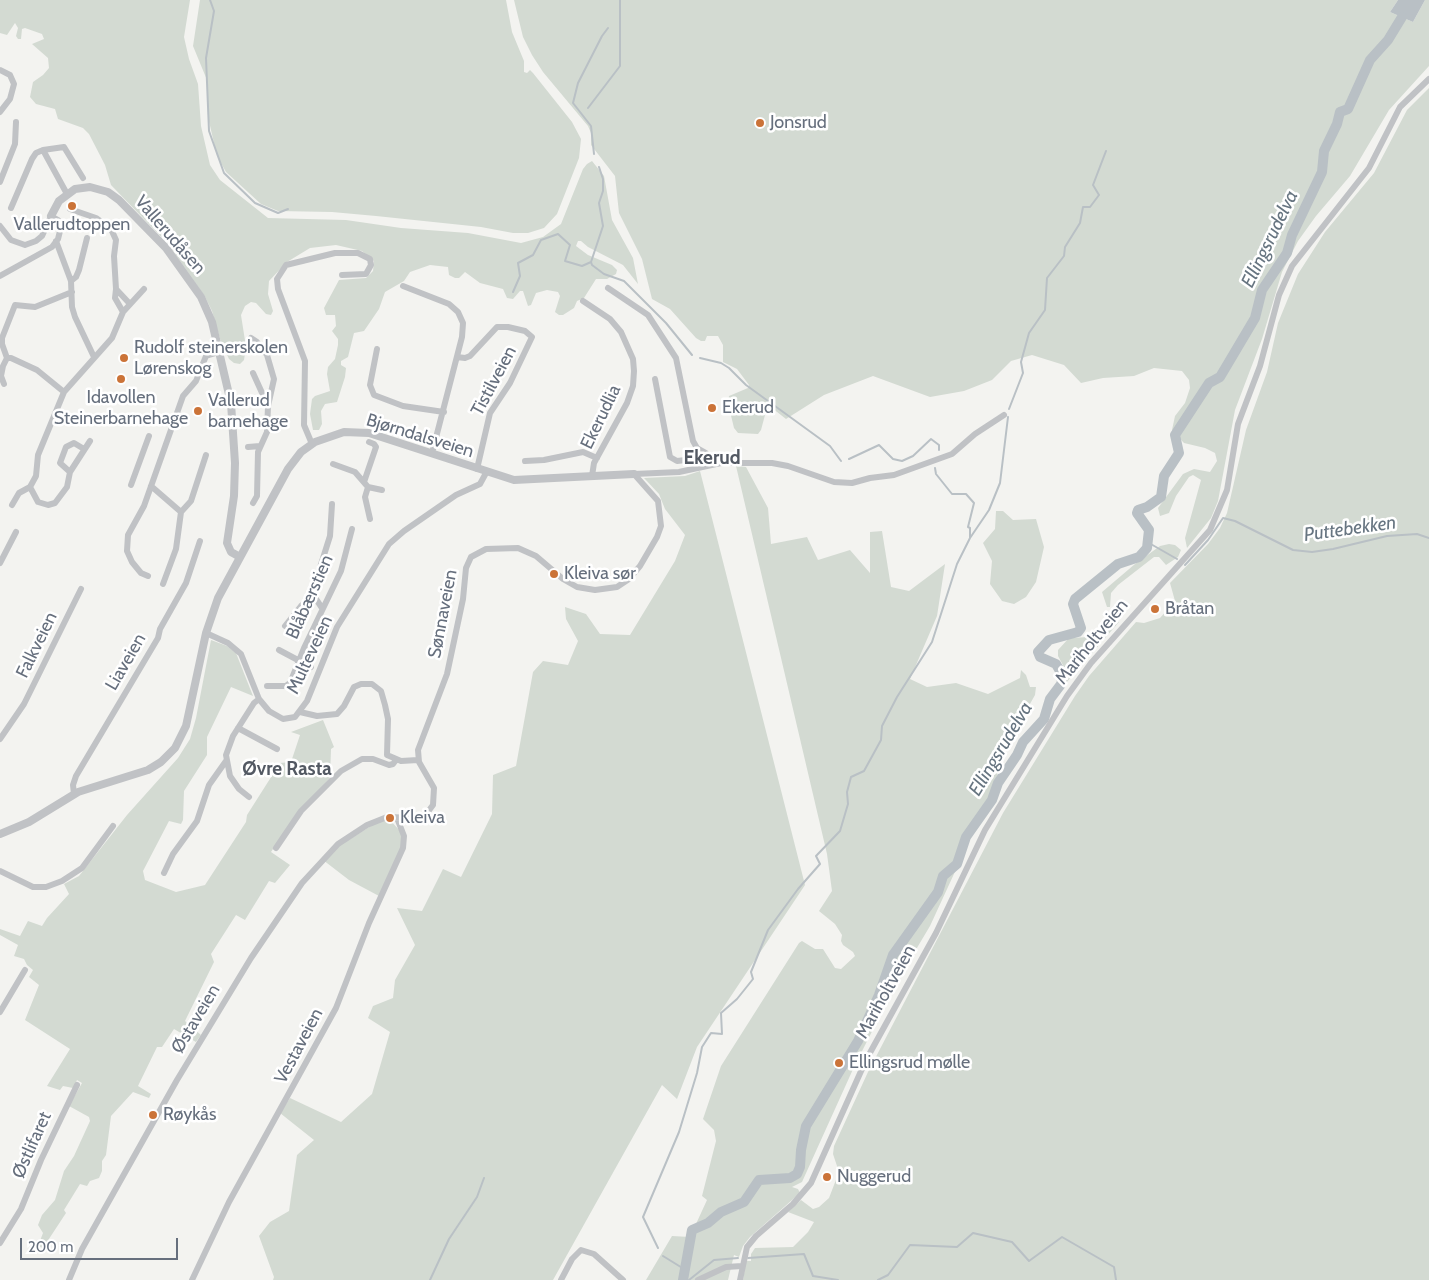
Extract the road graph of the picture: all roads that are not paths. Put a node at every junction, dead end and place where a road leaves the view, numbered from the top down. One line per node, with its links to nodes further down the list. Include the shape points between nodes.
1 (0, 70): 3 (street, via 10,75 14,84 12,95)
2 (1429, 79): 104 (street, Mariholtveien, via 1400,107 1369,168 1292,266 1279,294 1260,366 1238,424 1227,490 1210,530 1074,684 985,830 936,933 866,1060 811,1184 754,1238 747,1247)
3 (0, 110)
4 (16, 122): 7 (street, via 15,144)
5 (43, 150): 6 (street, via 64,147); 8 (street); 9 (street, via 32,159)
6 (84, 178)
7 (0, 182)
8 (67, 194): 11 (street, via 57,203); 28 (street, Vallerudåsen, via 84,187 104,190 148,229 198,290 210,316)
9 (10, 208)
10 (70, 209): 20 (street, via 101,221 114,234)
11 (51, 216): 12 (street, via 42,236 29,244 11,240); 14 (street, via 61,225)
12 (0, 226)
13 (87, 238): 17 (street, via 79,270)
14 (56, 241): 16 (street, via 46,251); 17 (street)
15 (342, 275): 42 (street, via 366,274 371,265 370,259 358,253 341,253 286,265 277,279 305,361 304,426)
16 (0, 276)
17 (71, 281): 22 (street)
18 (403, 286): 30 (street, via 442,300 458,312 464,326)
19 (608, 288): 46 (street, via 648,315 676,358 692,437)
20 (116, 289): 24 (street); 25 (street, via 115,298)
21 (144, 289): 24 (street)
22 (72, 292): 29 (street, via 75,317); 31 (street, via 35,306 14,305 2,338)
23 (583, 301): 49 (street, Ekerudlia, via 610,319 621,332 633,359 633,386 627,403)
24 (130, 304): 25 (street)
25 (123, 312): 29 (street, via 112,338)
26 (250, 338): 36 (street, via 263,348 270,361 274,382)
27 (377, 349): 37 (street, via 370,385 374,395 403,406)
28 (219, 352): 60 (street, via 205,358 196,381 183,396); 71 (street, Vallerudåsen, via 231,403 235,463 234,504 227,545)
29 (94, 357): 35 (street)
30 (457, 357): 37 (street); 53 (street, Tistilveien, via 470,356 497,327 519,329 532,337 510,383 488,417)
31 (7, 358): 34 (street, via 1,376); 35 (street, via 37,370)
32 (252, 373): 36 (street)
33 (656, 379): 46 (street, via 669,455 675,460 686,460)
34 (4, 384)
35 (64, 392): 61 (street, via 38,455 36,476)
36 (268, 406): 43 (street, via 267,432)
37 (444, 412): 47 (street)
38 (1004, 415): 52 (street, Bjørndalsveien, via 952,454 894,475 852,484 834,482 779,464 729,462)
39 (149, 436): 58 (street)
40 (90, 441): 45 (street)
41 (369, 442): 59 (street, via 376,447)
42 (312, 444): 47 (street, Bjørndalsveien, via 336,433 360,431); 71 (street, Bjørndalsveien, via 297,456 288,469)
43 (260, 446): 44 (street); 63 (street, via 257,496)
44 (248, 447)
45 (84, 449): 54 (street); 54 (street, via 74,443 66,447 60,463)
46 (699, 450): 52 (street, via 706,453)
47 (432, 453): 53 (street, Bjørndalsveien)
48 (206, 455): 66 (street, via 191,500)
49 (597, 458): 50 (street, via 583,452); 57 (street, Ekerudlia)
50 (526, 461)
51 (333, 464): 59 (street, via 355,472)
52 (707, 465): 56 (street, Bjørndalsveien, via 679,472)
53 (477, 469): 55 (street, Bjørndalsveien)
54 (70, 472): 61 (street, via 67,487 50,505 38,502)
55 (486, 472): 57 (street, Bjørndalsveien, via 525,481); 85 (street, Multeveien, via 480,484 456,495 389,544 337,627)
56 (634, 474): 57 (street, Bjørndalsveien); 90 (street, Sønnaveien, via 658,501 661,526 640,566 617,587 594,590 574,586 523,549 486,549 471,558 465,572 463,599 447,674 420,742)
57 (592, 476)
58 (131, 485)
59 (366, 485): 62 (street); 67 (street, via 365,500)
60 (151, 486): 66 (street); 73 (street, via 127,542 132,562)
61 (30, 487): 65 (street, via 19,493)
62 (382, 490)
63 (253, 503)
64 (332, 504): 76 (street, via 330,536)
65 (12, 505)
66 (181, 512): 74 (street, via 176,549)
67 (370, 519)
68 (352, 529): 77 (street, Blåbærstien, via 341,571)
69 (16, 532): 72 (street)
70 (200, 541): 92 (street, Liaveien, via 186,582 158,638 76,776)
71 (240, 557): 79 (street, Bjørndalsveien, via 218,598)
72 (0, 563)
73 (148, 576)
74 (164, 584)
75 (81, 589): 87 (street, Falkveien, via 24,704)
76 (313, 597): 77 (street); 78 (street)
77 (322, 608): 81 (street, Blåbærstien)
78 (285, 626)
79 (206, 633): 84 (street, Multeveien, via 228,643 241,654); 92 (street, Bjørndalsveien, via 188,720 175,748 161,762 141,774)
80 (279, 650): 81 (street)
81 (300, 659): 82 (street); 83 (street, Blåbærstien, via 287,686)
82 (311, 666)
83 (267, 686)
84 (259, 700): 85 (street, Multeveien, via 280,718 290,719); 86 (street)
85 (300, 712): 89 (street, via 314,716 334,715 342,710 357,685 374,685 382,694 387,715 386,753)
86 (238, 728): 88 (street); 91 (street, via 227,749)
87 (0, 739)
88 (277, 748)
89 (396, 760): 90 (street); 97 (street, via 389,765 362,759 341,771 301,811)
90 (418, 760): 94 (street, via 434,788 434,802 430,810 421,816)
91 (226, 761): 93 (street, via 232,780); 99 (street, via 209,785 197,821 173,854)
92 (74, 794): 96 (street, Bjørndalsveien, via 23,826)
93 (248, 797)
94 (397, 818): 105 (street, Østaveien, via 378,820 338,844 297,889 162,1104 82,1249); 106 (street, Vestaveien, via 404,836 403,848 336,1008 229,1202)
95 (113, 826): 98 (street, via 82,868 62,881 46,887 33,887)
96 (0, 834)
97 (276, 848)
98 (0, 870)
99 (164, 873)
100 (25, 970): 101 (street)
101 (0, 1012)
102 (77, 1085): 103 (street, Østlifaret, via 21,1209)
103 (0, 1243)
104 (742, 1266): 109 (street, via 726,1267); 110 (street, Mariholtveien)
105 (69, 1280)
106 (192, 1280)
107 (561, 1280): 108 (street, via 581,1250 594,1254)
108 (623, 1280)
109 (698, 1280)
110 (740, 1280)

